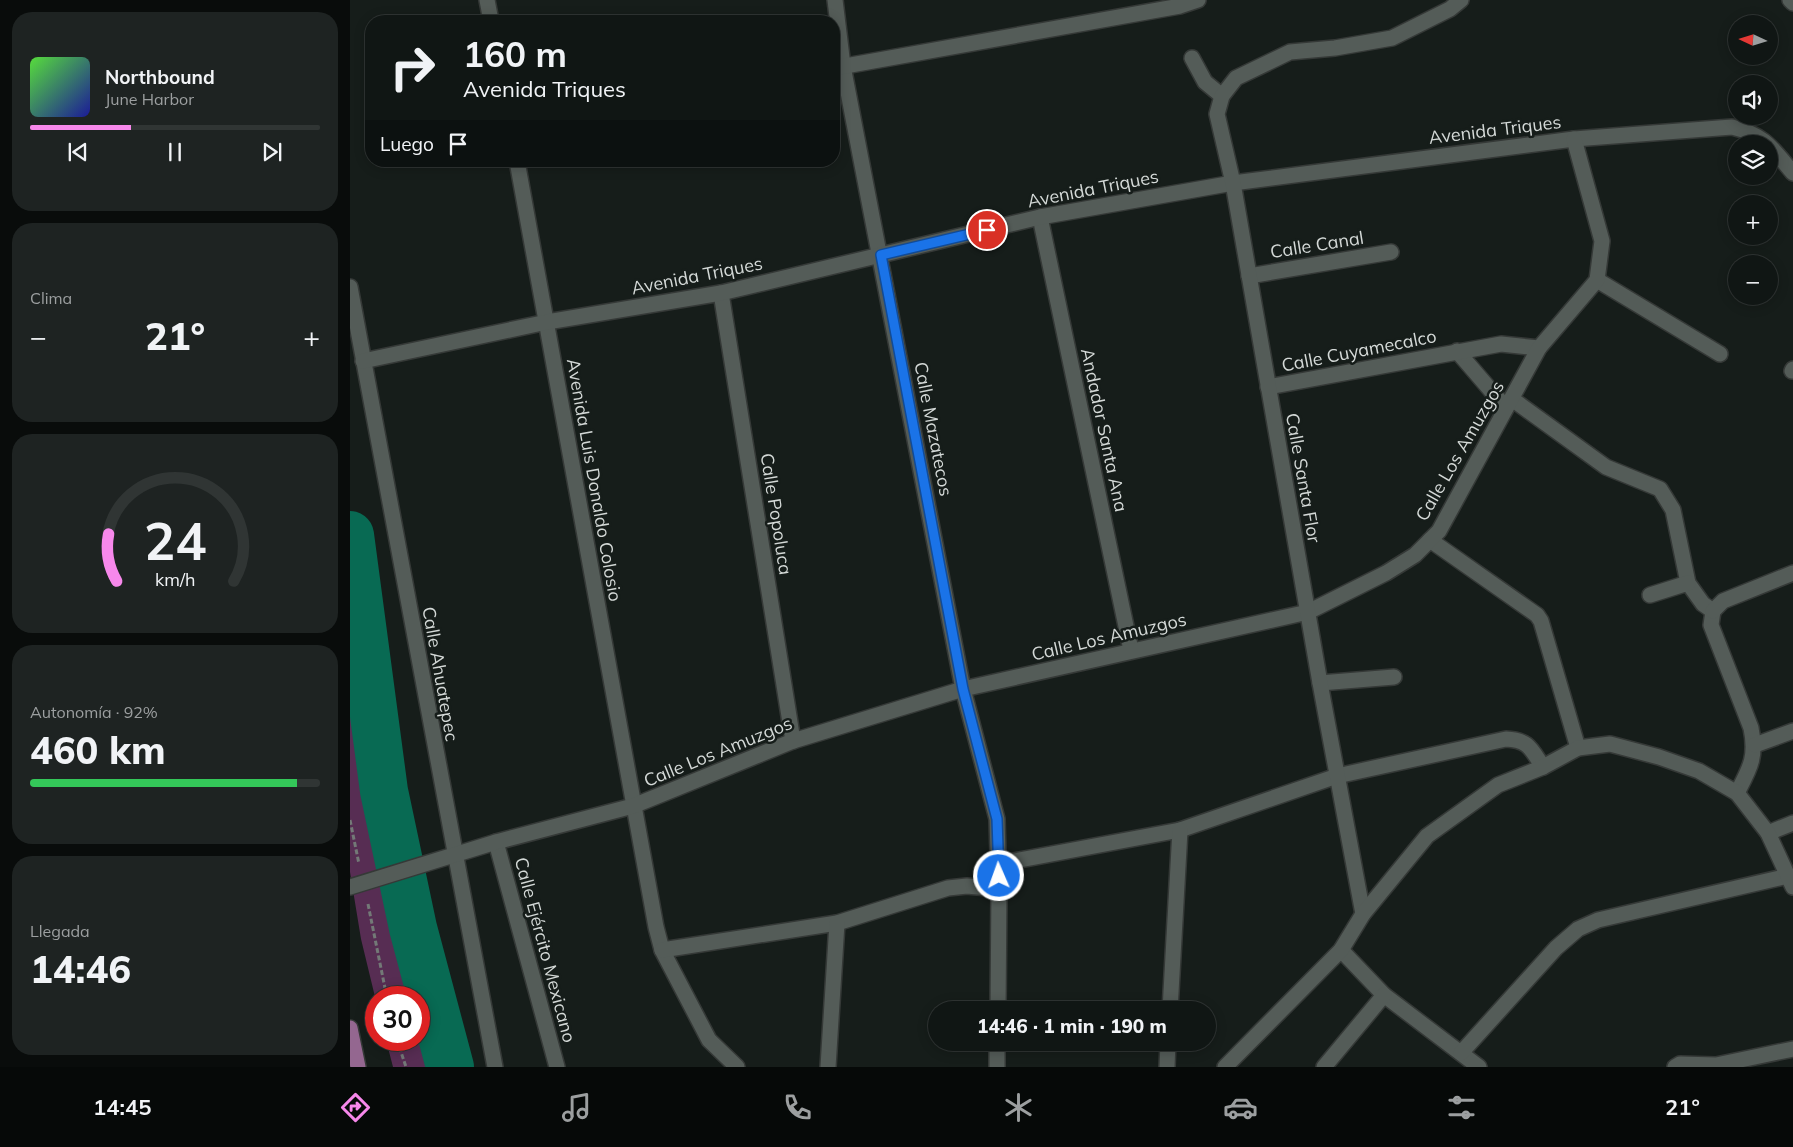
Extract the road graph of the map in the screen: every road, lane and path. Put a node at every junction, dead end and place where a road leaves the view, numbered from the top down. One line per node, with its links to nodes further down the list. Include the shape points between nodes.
1 (487, 0): 7 (street)
2 (835, 0): 8 (street, Calle Mazatecos)
3 (1198, 0): 10 (street, via 1180,6)
4 (1461, 0): 12 (street, via 1450,9 1392,38 1290,52 1236,78)
5 (1790, 0): 6 (street)
6 (1793, 3)
7 (490, 15)
8 (836, 15)
9 (1192, 58): 12 (street, via 1205,82)
10 (840, 67)
11 (840, 76): 19 (street, Calle Mazatecos)
12 (1222, 96): 16 (street, Calle Santa Flor, via 1217,114)
13 (1574, 139): 15 (street, Avenida Triques, via 1732,127 1753,132 1768,143); 16 (street, Avenida Triques); 21 (street, via 1602,241)
14 (518, 167): 24 (street, Avenida Luis Donaldo Colosio)
15 (1793, 173)
16 (1233, 183): 17 (street, Avenida Triques); 20 (street, Calle Santa Flor)
17 (1040, 217): 19 (street, Avenida Triques); 37 (street, Andador Santa Ana)
18 (1392, 252): 20 (street, Calle Canal)
19 (881, 255): 23 (street, Avenida Triques); 40 (street, Calle Mazatecos)
20 (1248, 276): 29 (street, Calle Santa Flor)
21 (1597, 280): 25 (street, Calle Los Amuzgos); 27 (street)
22 (350, 287): 28 (street, Calle Ahuatepec)
23 (721, 293): 24 (street, Avenida Triques); 42 (street, Calle Popoluca)
24 (547, 322): 28 (street, Avenida Triques); 48 (street, Avenida Luis Donaldo Colosio)
25 (1539, 348): 26 (street, Calle Cuyamecalco, via 1501,344); 30 (street, Calle Los Amuzgos)
26 (1457, 351): 29 (street, Calle Cuyamecalco); 30 (street, Calle Cuyamecalco)
27 (1720, 354)
28 (363, 361): 54 (street, Calle Ahuatepec)
29 (1268, 387): 36 (street, Calle Santa Flor)
30 (1509, 404): 31 (street, Calle Los Amuzgos, via 1439,531); 33 (street, Calle Cuyamecalco, via 1606,467 1660,489 1673,510)
31 (1430, 540): 36 (street, Calle Los Amuzgos, via 1415,555 1386,573); 44 (street, via 1537,615)
32 (1793, 572): 35 (street, via 1723,601)
33 (1688, 583): 34 (street); 35 (street, Calle Cuyamecalco, via 1703,604)
34 (1650, 595)
35 (1714, 611): 43 (street, via 1711,625)
36 (1308, 612): 37 (street, Calle Los Amuzgos); 39 (street, Calle Santa Flor)
37 (1131, 650): 40 (street, Calle Los Amuzgos)
38 (1394, 677): 39 (street)
39 (1320, 683): 46 (street, Calle Santa Flor)
40 (963, 689): 42 (street, Calle Los Amuzgos); 55 (street, Calle Mazatecos, via 997,819)
41 (1793, 731): 43 (street)
42 (793, 741): 48 (street, Calle Los Amuzgos)
43 (1755, 745): 47 (street, via 1754,760)
44 (1578, 748): 45 (street); 47 (street, via 1610,744 1659,757 1699,771)
45 (1543, 767): 46 (street, via 1527,744 1506,739); 59 (street, via 1498,785 1426,836)
46 (1337, 776): 51 (street); 59 (street, Calle Santa Flor)
47 (1737, 793): 52 (street)
48 (633, 806): 53 (street, Calle Los Amuzgos); 61 (street, Avenida Luis Donaldo Colosio)
49 (350, 820): 57 (path)
50 (1793, 823): 52 (street)
51 (1180, 830): 55 (street); 66 (street)
52 (1768, 832): 56 (street)
53 (496, 842): 54 (street, Calle Los Amuzgos); 76 (street, Calle Ejército Mexicano)
54 (454, 856): 57 (street, Calle Los Amuzgos); 75 (street, Calle Ahuatepec)
55 (998, 864): 58 (street, Calle Mazatecos)
56 (1790, 881): 72 (street, via 1598,920 1578,930 1556,948)
57 (361, 883): 63 (path)
58 (999, 889): 60 (street, via 948,888); 65 (street, Calle Mazatecos)
59 (1363, 914): 62 (street)
60 (837, 923): 61 (street); 78 (street)
61 (662, 950): 77 (street, Avenida Luis Donaldo Colosio, via 709,1040)
62 (1341, 950): 64 (street); 81 (street)
63 (384, 986)
64 (1384, 996): 72 (street); 82 (street)
65 (998, 1001)
66 (1170, 1001)
67 (350, 1028): 73 (main road)
68 (1793, 1049): 84 (street, via 1716,1065 1680,1064)
69 (401, 1051): 74 (path)
70 (998, 1051): 79 (street)
71 (1168, 1051): 80 (street)
72 (1461, 1053): 83 (street)
73 (358, 1067)
74 (406, 1067)
75 (495, 1067)
76 (557, 1067)
77 (737, 1067)
78 (828, 1067)
79 (997, 1067)
80 (1167, 1067)
81 (1225, 1067)
82 (1324, 1067)
83 (1479, 1067)
84 (1675, 1067)

